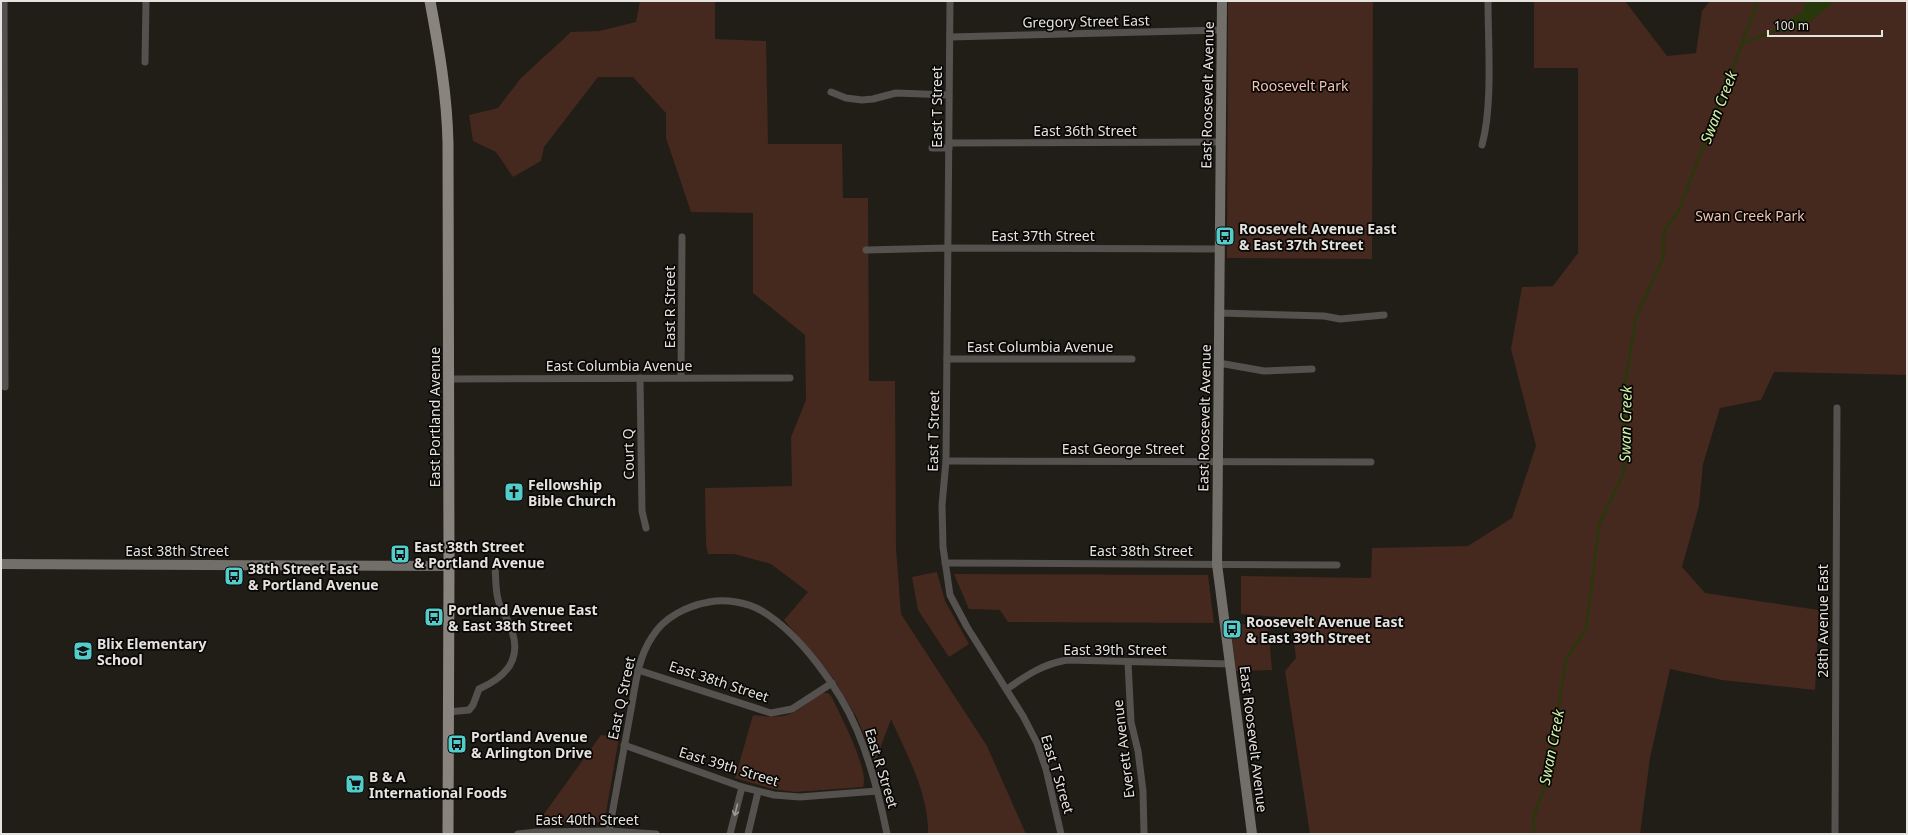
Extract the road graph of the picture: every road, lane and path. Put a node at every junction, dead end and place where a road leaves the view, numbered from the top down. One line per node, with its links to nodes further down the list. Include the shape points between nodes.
1 (4, 1): 16 (street)
2 (146, 1): 9 (street)
3 (430, 1): 30 (main road, East Portland Avenue, via 447,107)
4 (950, 1): 8 (street, East T Street)
5 (1222, 1): 7 (street, East Roosevelt Avenue)
6 (1488, 1): 13 (street, via 1488,82)
7 (1222, 30): 8 (street, Gregory Street East); 12 (street, East Roosevelt Avenue)
8 (950, 37): 11 (street, East T Street)
9 (145, 62)
10 (831, 92): 11 (street, via 846,98 862,100 896,93)
11 (949, 95): 14 (street, East T Street)
12 (1221, 142): 14 (street, East 36th Street); 19 (street, East Roosevelt Avenue)
13 (1482, 145)
14 (949, 146): 15 (street, East 36th Street); 18 (street, East T Street)
15 (932, 148)
16 (3, 152): 31 (street)
17 (682, 237): 28 (street, East R Street)
18 (948, 248): 19 (street, East 37th Street); 20 (street, East 37th Street); 23 (street, East T Street)
19 (1220, 249): 21 (street, East Roosevelt Avenue)
20 (866, 250)
21 (1219, 313): 22 (street, via 1324,316 1340,319); 25 (street, East Roosevelt Avenue)
22 (1384, 315)
23 (947, 359): 24 (street, East Columbia Avenue); 33 (street, East T Street)
24 (1132, 359)
25 (1219, 363): 26 (street, via 1264,371); 34 (street, East Roosevelt Avenue)
26 (1312, 369)
27 (640, 378): 28 (street, East Columbia Avenue); 30 (street, East Columbia Avenue); 36 (street, Court Q, via 642,511)
28 (681, 378): 29 (street, East Columbia Avenue)
29 (790, 378)
30 (448, 379): 41 (main road, East Portland Avenue)
31 (5, 387)
32 (1837, 408): 65 (street, 28th Avenue East)
33 (946, 461): 34 (street, East George Street); 37 (street, East T Street, via 942,505)
34 (1217, 462): 35 (street, East George Street); 39 (street, East Roosevelt Avenue)
35 (1371, 462)
36 (646, 528)
37 (945, 563): 39 (street, East 38th Street); 48 (street, East T Street, via 947,585 953,603)
38 (1, 564): 41 (street, East 38th Street)
39 (1217, 564): 40 (street, East 38th Street); 45 (street, East Roosevelt Avenue)
40 (1337, 565)
41 (450, 566): 49 (main road, East Portland Avenue)
42 (495, 566): 49 (street, via 499,603 513,633 512,660 499,679 479,689 469,710)
43 (729, 601): 46 (street, East Q Street, via 701,603 676,614 652,636 643,652); 47 (street, East R Street, via 761,611 778,623)
44 (1128, 662): 45 (street, East 39th Street); 48 (street, East 39th Street, via 1055,662 1031,672); 63 (street, Everett Avenue, via 1131,722 1143,791)
45 (1230, 664): 64 (street, East Roosevelt Avenue)
46 (638, 670): 47 (street, East 38th Street, via 771,713 792,710); 50 (street, East Q Street)
47 (832, 683): 52 (street, East R Street, via 857,728)
48 (1007, 690): 62 (street, East T Street, via 1037,743 1046,769)
49 (448, 712): 56 (main road, East Portland Avenue)
50 (624, 745): 51 (street, East 39th Street); 54 (street, East Q Street)
51 (742, 787): 53 (street, East 39th Street); 59 (street, one-way to 59)
52 (877, 791): 53 (street, East 39th Street, via 792,797); 61 (street, East R Street)
53 (758, 792): 60 (street)
54 (609, 831): 55 (street, East 40th Street); 58 (street, East 40th Street)
55 (536, 833): 57 (street, East 40th Street)
56 (448, 834)
57 (518, 834)
58 (656, 834)
59 (730, 834)
60 (748, 834)
61 (887, 834)
62 (1061, 834)
63 (1144, 834)
64 (1252, 834)
65 (1835, 834)

